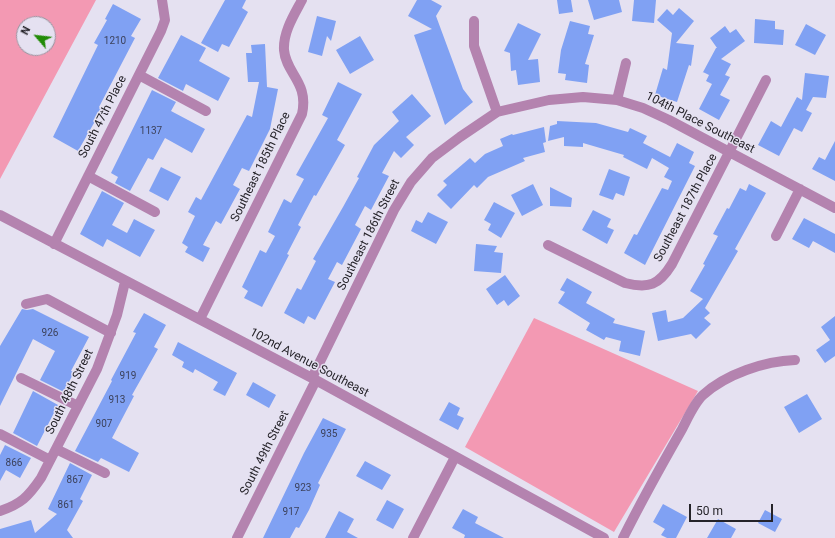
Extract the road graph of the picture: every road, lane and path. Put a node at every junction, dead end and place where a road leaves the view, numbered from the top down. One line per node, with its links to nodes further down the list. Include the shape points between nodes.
1 (162, 0): 5 (street, South 47th Place, via 165,20)
2 (302, 0): 21 (street, Southeast 185th Place, via 290,22 284,51 302,90 302,114)
3 (474, 21): 9 (street, via 474,46)
4 (626, 63): 7 (street)
5 (139, 75): 8 (street); 11 (street, South 47th Place)
6 (766, 80): 10 (street, Southeast 187th Place)
7 (618, 100): 9 (street, 104th Place Southeast, via 583,97 549,100); 10 (street, 104th Place Southeast, via 669,120)
8 (206, 111)
9 (497, 112): 25 (street, Southeast 186th Street, via 432,158 411,182 394,210)
10 (730, 152): 12 (street, 104th Place Southeast); 18 (street, Southeast 187th Place, via 672,264 656,284 636,286 625,283)
11 (88, 176): 14 (street); 17 (street, South 47th Place)
12 (800, 190): 13 (street, 104th Place Southeast); 16 (street)
13 (835, 208)
14 (155, 212)
15 (0, 215): 17 (street, 102nd Avenue Southeast)
16 (776, 236)
17 (54, 244): 19 (street, 102nd Avenue Southeast)
18 (548, 245)
19 (125, 282): 21 (street, 102nd Avenue Southeast); 22 (street, South 48th Street)
20 (26, 304): 22 (street, via 48,300)
21 (200, 319): 25 (street, 102nd Avenue Southeast)
22 (111, 333): 26 (street, South 48th Street, via 97,369)
23 (796, 360): 36 (street, via 780,361 752,369 723,381 702,396 649,487)
24 (21, 378): 26 (street)
25 (314, 379): 29 (street, 102nd Avenue Southeast); 33 (street, South 49th Street)
26 (78, 406): 28 (street, South 48th Street)
27 (0, 434): 30 (street)
28 (56, 449): 30 (street, South 48th Street); 31 (street)
29 (456, 457): 34 (street); 35 (street, 102nd Avenue Southeast)
30 (50, 460): 32 (street, South 48th Street, via 31,493 19,504)
31 (105, 474)
32 (0, 511)
33 (237, 538)
34 (413, 538)
35 (604, 538)
36 (623, 538)

